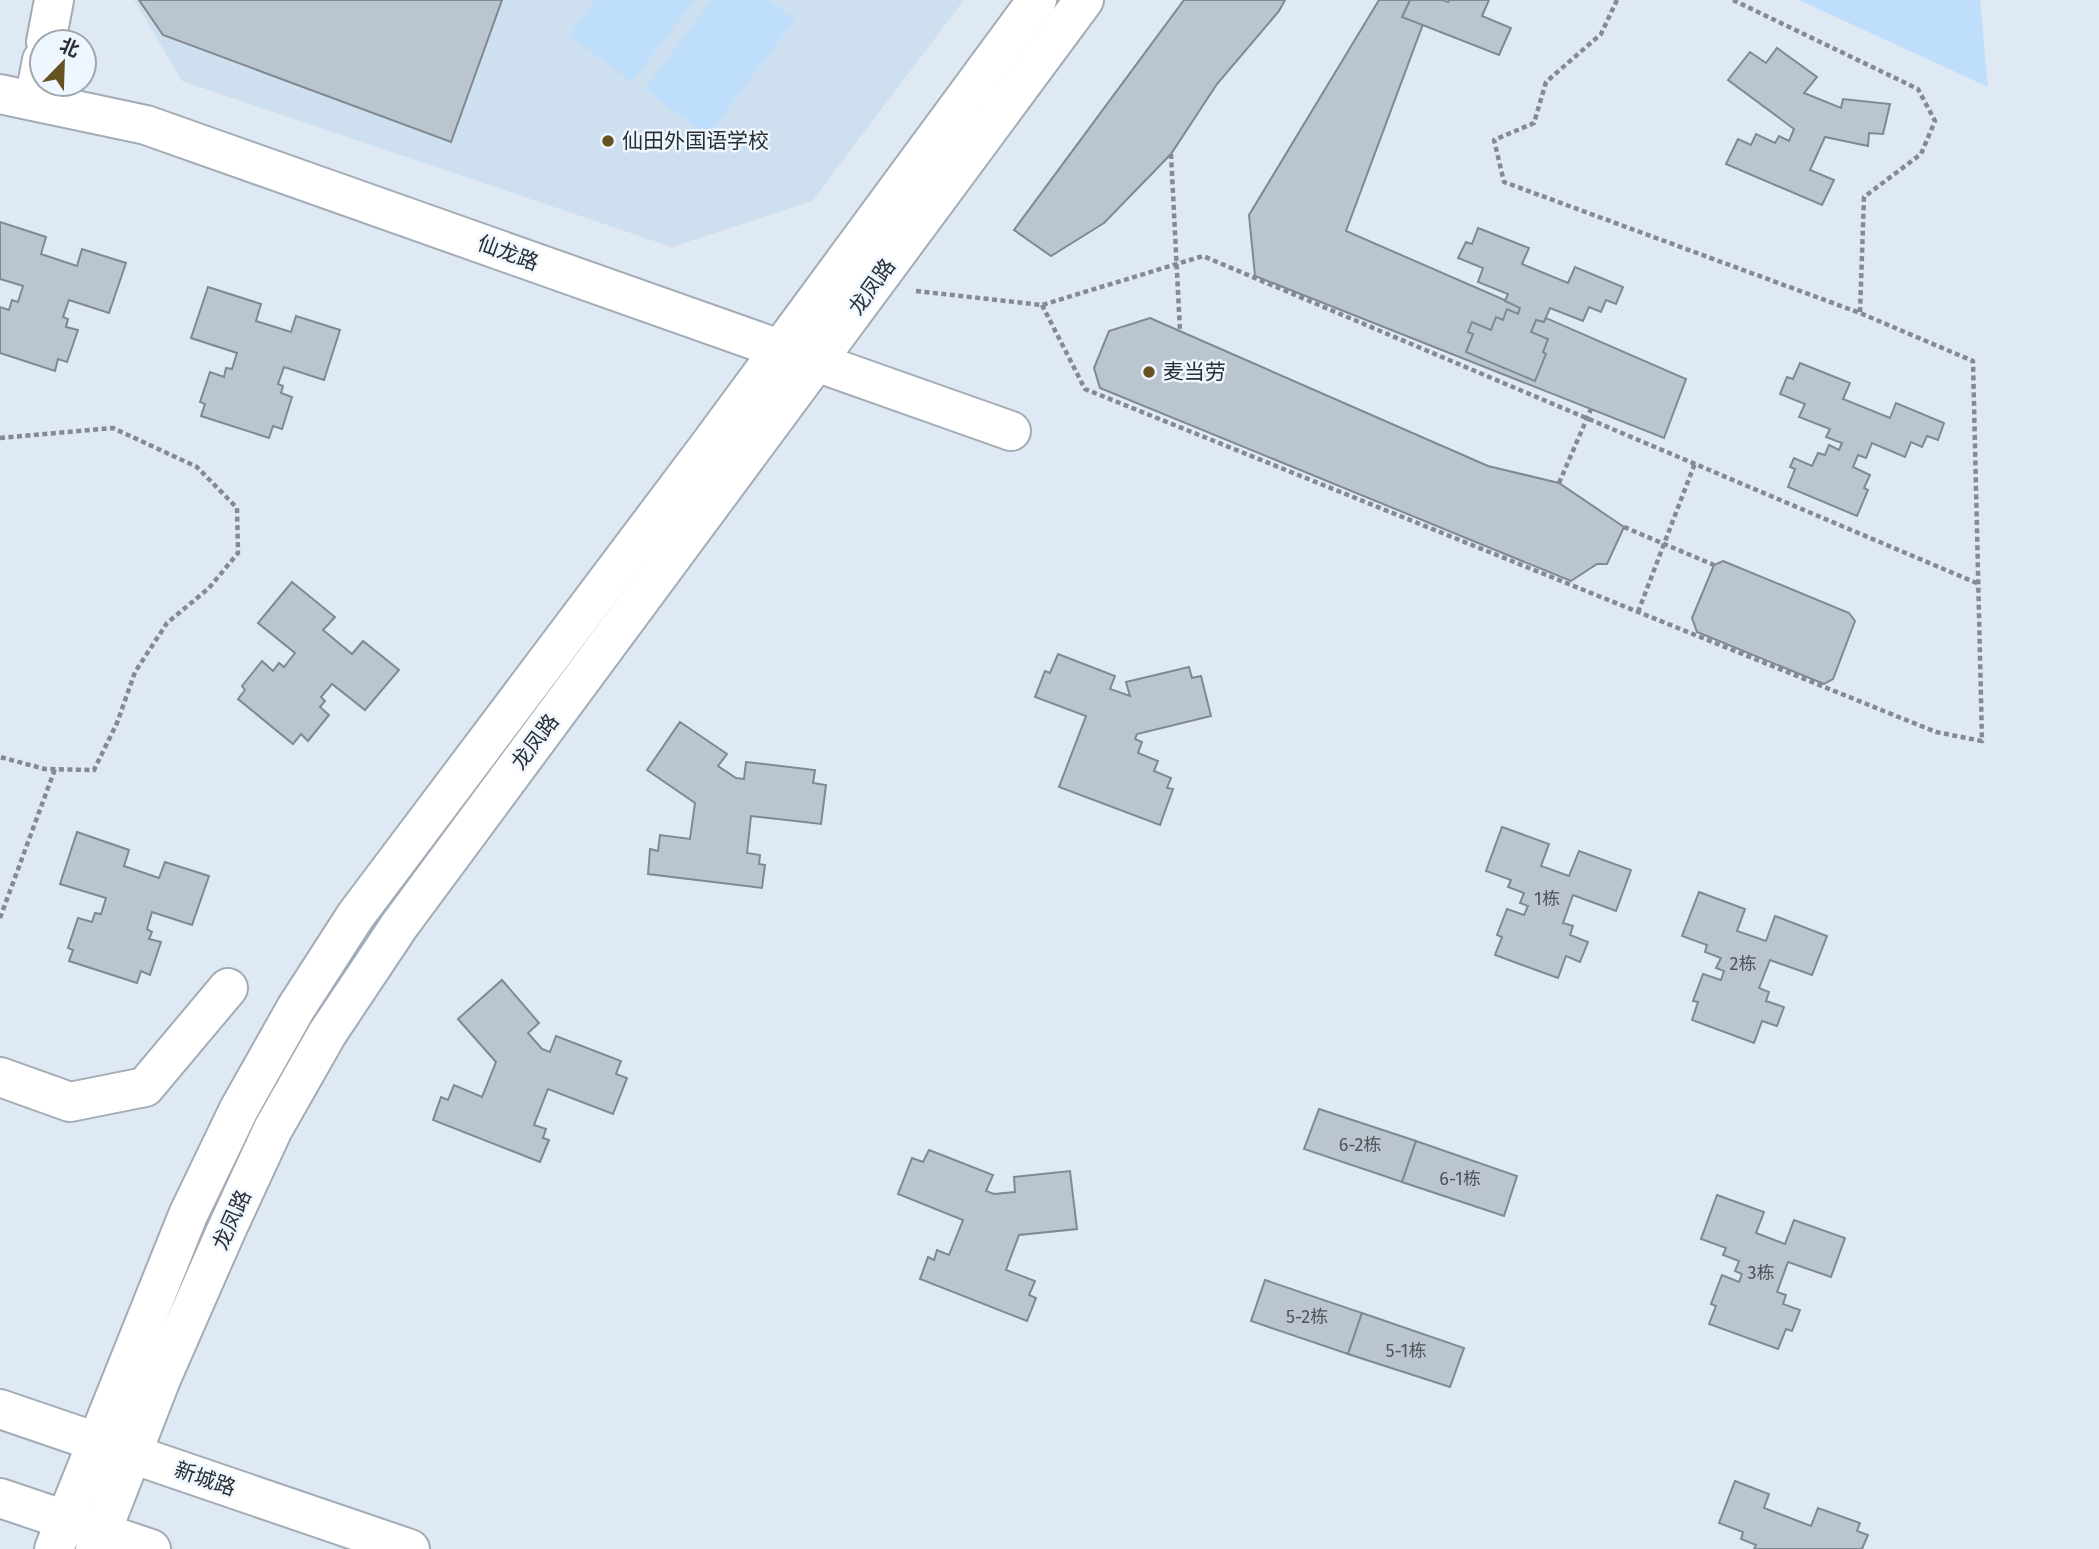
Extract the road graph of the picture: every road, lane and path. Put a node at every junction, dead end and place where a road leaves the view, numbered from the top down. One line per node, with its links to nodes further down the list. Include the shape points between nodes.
1 (54, 0): 6 (street)
2 (1037, 0): 14 (street, 龙凤路)
3 (1084, 0): 10 (street, 龙凤路)
4 (1617, 0): 12 (path, via 1601,34 1546,82 1534,123 1494,140 1504,182)
5 (1733, 0): 12 (path, via 1918,89 1935,121 1920,154 1864,197)
6 (49, 28)
7 (28, 81): 8 (street)
8 (17, 97): 14 (street, 仙龙路, via 146,125)
9 (1171, 154): 13 (path, bridge)
10 (872, 287): 11 (path); 15 (street, 龙凤路)
11 (1042, 305): 19 (path, via 1203,256); 24 (path, via 1085,389)
12 (1860, 313): 23 (path, via 1973,360)
13 (1180, 331)
14 (779, 349): 15 (street, 仙龙路); 31 (street, 龙凤路, via 356,915 296,1008 239,1109 188,1215)
15 (816, 362): 17 (street, 仙龙路); 32 (street, 龙凤路, via 398,926 327,1034 273,1129)
16 (1591, 409): 20 (path, bridge)
17 (1012, 431)
18 (0, 438): 26 (path, via 113,429 197,467 237,508 238,553 209,588 167,622 135,672 94,769)
19 (1695, 463): 23 (path); 24 (path)
20 (1559, 483)
21 (1624, 527): 22 (path, bridge)
22 (1714, 565)
23 (1979, 584): 24 (path, via 1982,741 1936,732)
24 (1637, 612)
25 (0, 757): 26 (path)
26 (55, 769): 27 (path)
27 (0, 918)
28 (228, 988): 29 (street, via 145,1087 70,1102)
29 (0, 1077)
30 (0, 1409): 31 (street, 新城路)
31 (96, 1441): 32 (street, 新城路); 34 (street, 龙凤路)
32 (132, 1454): 35 (street, 龙凤路); 37 (street, 新城路)
33 (0, 1498): 34 (street)
34 (59, 1534): 35 (street)
35 (98, 1541): 36 (street)
36 (151, 1549)
37 (410, 1549)

